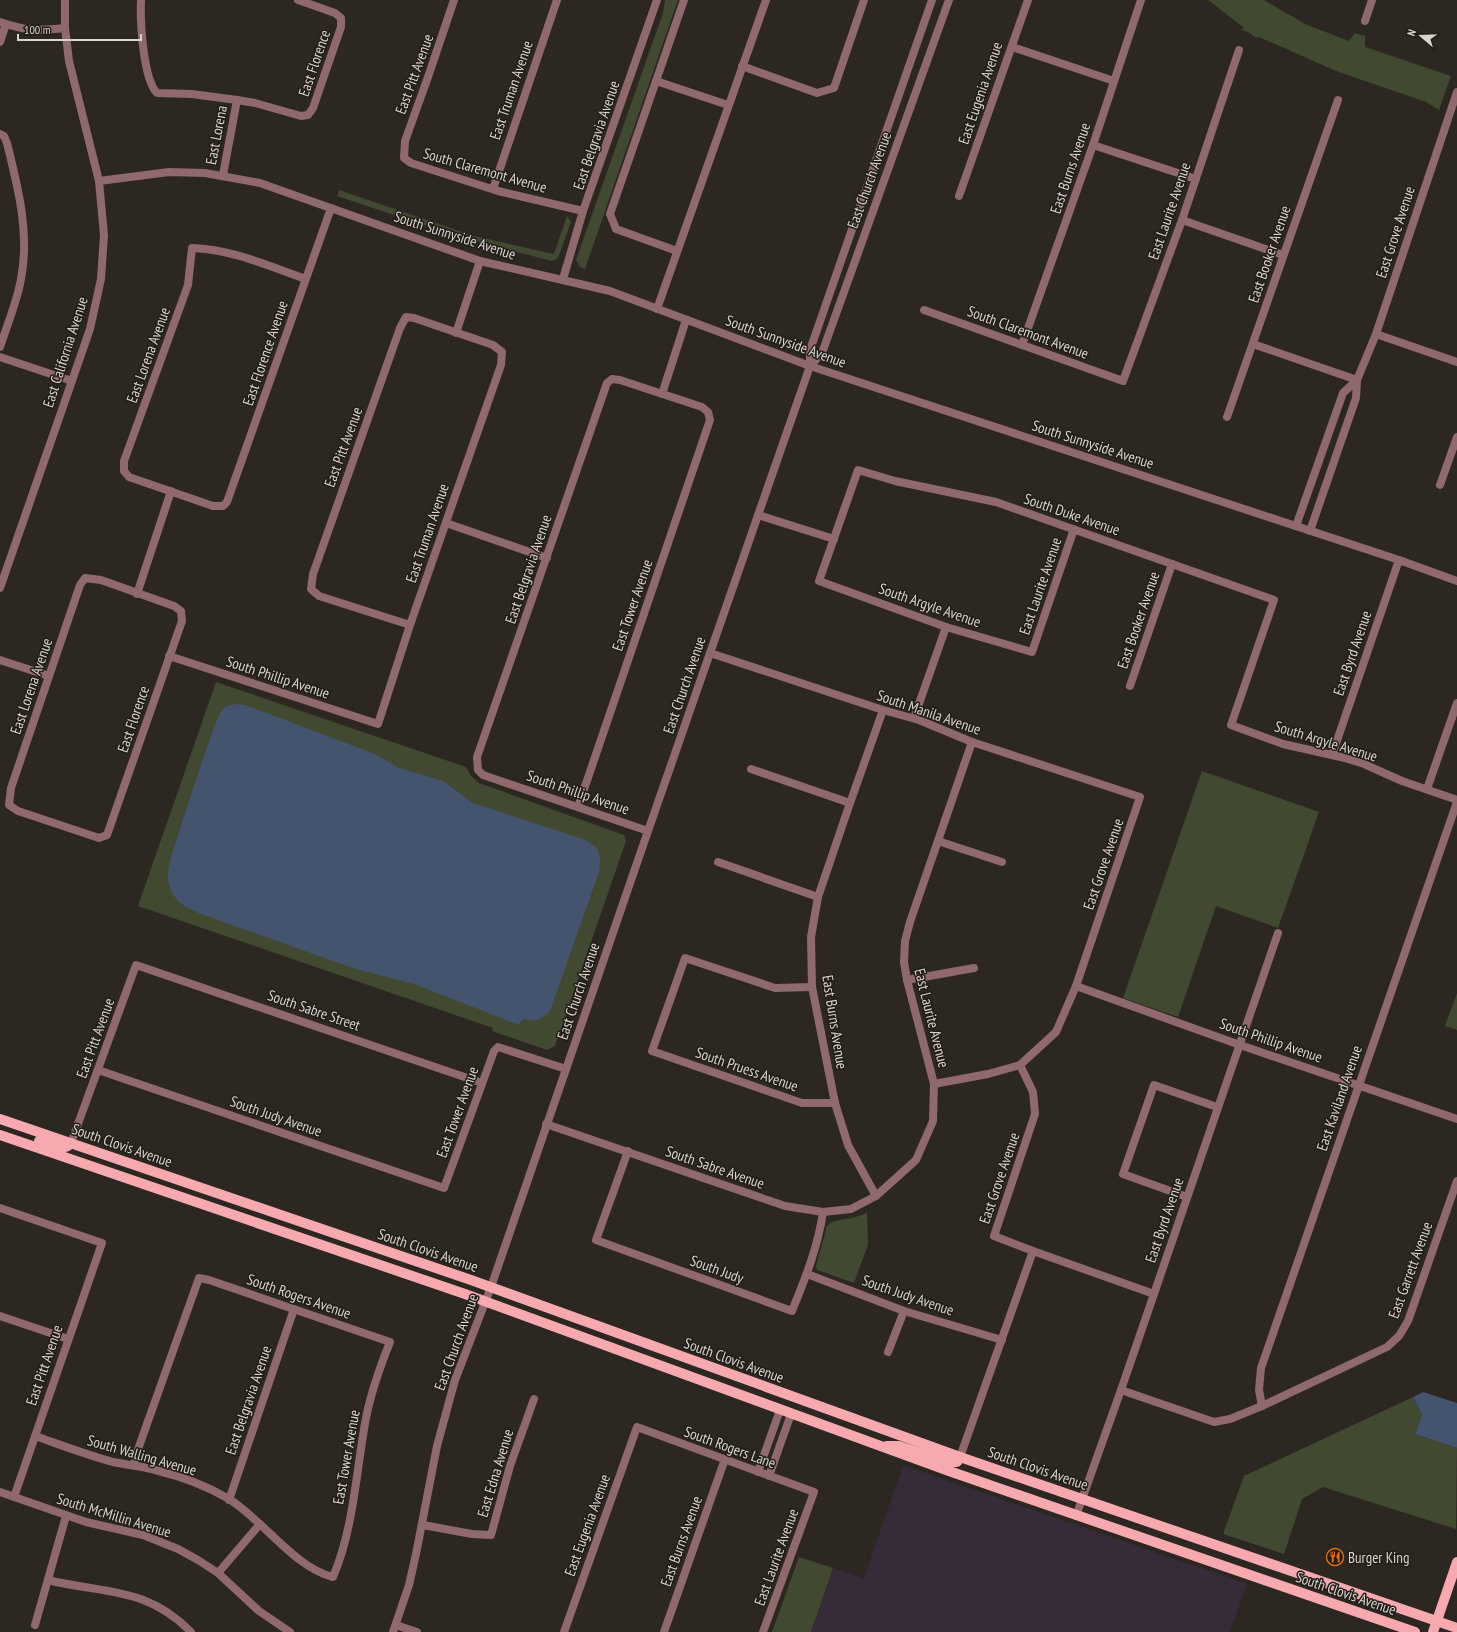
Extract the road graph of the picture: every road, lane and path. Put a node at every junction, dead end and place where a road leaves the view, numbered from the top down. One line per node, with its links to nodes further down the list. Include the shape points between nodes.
1 (65, 0): 17 (street, East California Avenue)
2 (140, 0): 25 (street, via 142,43 151,85 157,93 192,94)
3 (298, 0): 25 (street, East Florence, via 341,18 341,27 313,108 308,115 302,116)
4 (454, 0): 30 (street, East Pitt Avenue, via 405,141)
5 (557, 0): 34 (street, East Truman Avenue)
6 (656, 0): 37 (street, East Belgravia Avenue)
7 (684, 0): 22 (street)
8 (766, 0): 21 (street)
9 (864, 0): 21 (street, via 834,88 817,93)
10 (932, 0): 54 (street, East Church Avenue, via 810,350)
11 (949, 0): 54 (street, East Church Avenue, via 822,353)
12 (1028, 0): 19 (street, East Eugenia Avenue)
13 (1141, 0): 23 (street, East Burns Avenue)
14 (1372, 0): 15 (street)
15 (1365, 21)
16 (3, 23): 17 (street, via 34,31); 18 (street)
17 (65, 28): 33 (street, East California Avenue, via 69,62)
18 (0, 42)
19 (1012, 47): 23 (street); 35 (street, East Eugenia Avenue)
20 (1239, 50): 32 (street, East Laurite Avenue)
21 (742, 66): 27 (street)
22 (656, 81): 27 (street); 39 (street, via 610,214 616,229)
23 (1114, 81): 29 (street, East Burns Avenue)
24 (1457, 92): 48 (street, East Grove Avenue)
25 (236, 100): 31 (street, East Lorena)
26 (1338, 100): 40 (street, East Booker Avenue)
27 (728, 105): 39 (street)
28 (2, 135): 51 (street, via 7,143 18,190 25,238 21,280)
29 (1093, 145): 32 (street); 50 (street, East Burns Avenue)
30 (404, 158): 34 (street, South Claremont Avenue, via 411,163)
31 (222, 175): 33 (street, South Sunnyside Avenue, via 169,172); 36 (street, South Sunnyside Avenue, via 260,183)
32 (1196, 179): 38 (street, East Laurite Avenue)
33 (99, 181): 56 (street, East California Avenue, via 104,235 101,279 90,329)
34 (492, 189): 37 (street, South Claremont Avenue)
35 (959, 196)
36 (331, 208): 41 (street, South Sunnyside Avenue); 42 (street, East Florence Avenue)
37 (584, 212): 43 (street, East Belgravia Avenue)
38 (1182, 220): 40 (street); 57 (street, East Laurite Avenue)
39 (677, 251): 44 (street)
40 (1283, 255): 49 (street, East Booker Avenue)
41 (480, 260): 43 (street, South Sunnyside Avenue); 47 (street)
42 (306, 279): 62 (street, East Florence Avenue, via 227,502 223,506 213,506); 62 (street, East Lorena Avenue, via 246,258 210,249 192,248 188,285 124,461 124,471 129,477)
43 (563, 279): 44 (street, South Sunnyside Avenue, via 610,291)
44 (657, 309): 46 (street, South Sunnyside Avenue)
45 (924, 310): 50 (street, South Claremont Avenue)
46 (686, 320): 54 (street, South Sunnyside Avenue); 58 (street)
47 (456, 333): 64 (street, East Truman Avenue, via 493,345 502,352 501,365); 75 (street, East Pitt Avenue, via 406,317 313,574 311,589 319,596)
48 (1376, 334): 53 (street); 55 (street, East Grove Avenue)
49 (1253, 344): 55 (street); 59 (street, East Booker Avenue)
50 (1022, 345): 57 (street, South Claremont Avenue)
51 (0, 347)
52 (0, 357): 56 (street)
53 (1457, 362)
54 (810, 366): 63 (street, East Church Avenue); 65 (street, South Sunnyside Avenue)
55 (1357, 380): 65 (street, East Grove Avenue, via 1343,394); 67 (street, East Grove Avenue, via 1356,398)
56 (72, 381): 73 (street, East California Avenue)
57 (1123, 381)
58 (662, 394): 69 (street, East Belgravia Avenue, via 620,380 612,379 607,383); 97 (street, East Tower Avenue, via 702,407 708,412 710,420)
59 (1227, 417)
60 (1457, 437): 61 (street)
61 (1440, 486)
62 (171, 491): 74 (street)
63 (758, 515): 68 (street); 77 (street, East Church Avenue)
64 (446, 523): 69 (street); 75 (street, East Truman Avenue)
65 (1296, 526): 67 (street, South Sunnyside Avenue)
66 (1074, 529): 68 (street, South Duke Avenue, via 996,502 895,481 858,470); 71 (street, South Duke Avenue); 78 (street, East Laurite Avenue)
67 (1310, 531): 70 (street, South Sunnyside Avenue)
68 (834, 539): 76 (street, South Argyle Avenue, via 819,581)
69 (547, 558): 91 (street, East Belgravia Avenue, via 477,757)
70 (1399, 560): 72 (street, South Sunnyside Avenue); 89 (street, East Byrd Avenue)
71 (1172, 564): 82 (street, East Booker Avenue); 87 (street, South Duke Avenue, via 1274,600)
72 (1457, 580)
73 (0, 588)
74 (137, 594): 79 (street, East Florence, via 182,611 182,621); 81 (street, East Lorena Avenue, via 101,580 85,578 80,585)
75 (410, 625): 86 (street, East Truman Avenue)
76 (946, 627): 78 (street, South Argyle Avenue); 85 (street)
77 (710, 652): 84 (street, South Manila Avenue); 98 (street, East Church Avenue)
78 (1032, 652)
79 (169, 656): 86 (street, South Phillip Avenue); 96 (street, East Florence, via 107,835 99,838 18,811)
80 (0, 660): 81 (street)
81 (49, 676): 96 (street, East Lorena Avenue, via 11,788)
82 (1130, 686)
83 (1457, 703): 92 (street)
84 (883, 710): 85 (street, South Manila Avenue); 95 (street, East Burns Avenue)
85 (914, 718): 88 (street, South Manila Avenue)
86 (378, 724)
87 (1231, 725): 89 (street, South Argyle Avenue, via 1283,744)
88 (972, 742): 93 (street, South Manila Avenue); 99 (street, East Laurite Avenue)
89 (1332, 755): 92 (street, South Argyle Avenue, via 1364,764)
90 (751, 769): 95 (street)
91 (478, 770): 97 (street, South Phillip Avenue, via 483,775)
92 (1427, 789): 94 (street, South Argyle Avenue)
93 (1140, 797): 107 (street, East Grove Avenue)
94 (1457, 801): 115 (street, East Kaviland Avenue)
95 (850, 803): 102 (street, East Burns Avenue)
96 (10, 805)
97 (578, 807): 98 (street, South Phillip Avenue)
98 (648, 831): 111 (street, East Church Avenue)
99 (938, 841): 101 (street); 106 (street, East Laurite Avenue, via 905,941 904,962)
100 (718, 862): 102 (street)
101 (1002, 862)
102 (818, 897): 108 (street, East Burns Avenue, via 811,937)
103 (1278, 934): 109 (street, East Byrd Avenue)
104 (136, 965): 112 (street, East Pitt Avenue); 113 (street, South Sabre Street)
105 (974, 968): 106 (street)
106 (907, 980): 114 (street, East Laurite Avenue)
107 (1076, 986): 109 (street, South Phillip Avenue); 110 (street, via 1056,1032)
108 (812, 987): 116 (street, East Burns Avenue); 116 (street, South Pruess Avenue, via 775,988 685,958 652,1051 802,1103)
109 (1240, 1045): 115 (street, South Phillip Avenue); 117 (street, East Byrd Avenue)
110 (1020, 1065): 114 (street); 130 (street, East Grove Avenue, via 1033,1092 1035,1114 994,1236)
111 (566, 1069): 113 (street, East Tower Avenue, via 498,1047 494,1051); 120 (street, East Church Avenue)
112 (98, 1070): 122 (street, East Pitt Avenue); 125 (street, South Judy Avenue)
113 (482, 1083): 125 (street, East Tower Avenue)
114 (934, 1084): 126 (street, East Laurite Avenue, via 933,1121 916,1160)
115 (1358, 1085): 119 (street, South Phillip Avenue); 144 (street, East Kaviland Avenue, via 1261,1368 1259,1390)
116 (835, 1103): 126 (street, East Burns Avenue, via 848,1145)
117 (1217, 1107): 127 (street, East Byrd Avenue); 127 (street, via 1154,1085 1123,1174)
118 (0, 1119): 122 (main road, South Clovis Avenue)
119 (1457, 1119)
120 (546, 1124): 123 (street, South Sabre Avenue); 132 (street, East Church Avenue)
121 (0, 1133): 122 (main road, via 12,1133 63,1149); 134 (main road, South Clovis Avenue)
122 (71, 1143): 132 (main road, South Clovis Avenue)
123 (628, 1151): 129 (street, South Sabre Avenue, via 785,1206); 131 (street, South Judy, via 596,1240 792,1311)
124 (1457, 1181): 144 (street, East Garrett Avenue, via 1408,1321 1399,1336 1387,1347)
125 (444, 1188)
126 (876, 1196): 129 (street, South Sabre Avenue, via 851,1209)
127 (1187, 1197): 133 (street, East Byrd Avenue)
128 (0, 1208): 138 (street, East Pitt Avenue, via 102,1243)
129 (823, 1212): 131 (street)
130 (1033, 1251): 133 (street); 139 (street)
131 (807, 1274): 136 (street, South Judy Avenue)
132 (491, 1287): 134 (street, East Church Avenue); 150 (main road, South Clovis Avenue)
133 (1154, 1294): 142 (street, East Byrd Avenue)
134 (485, 1302): 145 (main road, South Clovis Avenue); 163 (street, East Church Avenue, via 449,1402 437,1446)
135 (294, 1309): 140 (street, South Rogers Avenue); 152 (street, South Rogers Avenue, via 198,1278); 159 (street, East Belgravia Avenue)
136 (904, 1311): 139 (street, South Judy Avenue); 141 (street)
137 (0, 1316): 138 (street)
138 (68, 1339): 148 (street, East Pitt Avenue)
139 (1002, 1340): 150 (street)
140 (390, 1342): 166 (street, East Tower Avenue, via 366,1417 346,1539)
141 (888, 1352)
142 (1120, 1390): 144 (street, via 1214,1422 1230,1419); 158 (street, East Byrd Avenue)
143 (534, 1399): 163 (street, East Edna Avenue, via 510,1466 491,1535)
144 (1262, 1406)
145 (780, 1410): 146 (main road, South Clovis Avenue); 153 (street)
146 (790, 1414): 149 (main road, South Clovis Avenue); 154 (street)
147 (636, 1427): 151 (street, South Rogers Lane); 175 (street, East Eugenia Avenue)
148 (35, 1436): 152 (street, South Walling Avenue, via 84,1454); 157 (street, East Pitt Avenue)
149 (883, 1447): 150 (main road, via 899,1446 949,1462 956,1462); 161 (main road, South Clovis Avenue)
150 (960, 1457): 158 (main road, South Clovis Avenue)
151 (725, 1459): 153 (street, South Rogers Lane); 176 (street, East Burns Avenue)
152 (134, 1465): 159 (street, South Walling Avenue, via 181,1478)
153 (758, 1472): 154 (street, South Rogers Lane)
154 (769, 1476): 156 (street, South Rogers Lane)
155 (0, 1492): 157 (street, South McMillin Avenue)
156 (814, 1492): 177 (street, East Laurite Avenue)
157 (14, 1497): 160 (street, South McMillin Avenue)
158 (1082, 1499): 161 (street, East Byrd Avenue); 168 (main road, South Clovis Avenue)
159 (229, 1500): 162 (street, South Walling Avenue)
160 (66, 1516): 165 (street, South McMillin Avenue, via 160,1541); 167 (street)
161 (1076, 1516): 178 (main road, South Clovis Avenue)
162 (260, 1524): 165 (street); 166 (street, South Walling Avenue, via 308,1567)
163 (423, 1526): 171 (street, East Church Avenue, via 409,1585)
164 (1457, 1562): 168 (main road)
165 (218, 1573): 173 (street, South McMillin Avenue, via 259,1611)
166 (333, 1577)
167 (48, 1580): 169 (street); 172 (street, via 127,1594 161,1608)
168 (1436, 1621): 170 (main road, South Clovis Avenue); 179 (main road)
169 (35, 1625)
170 (1455, 1627)
171 (394, 1628): 174 (street)
172 (191, 1632)
173 (290, 1632)
174 (417, 1632)
175 (564, 1632)
176 (664, 1632)
177 (763, 1632)
178 (1415, 1632)
179 (1433, 1632)

